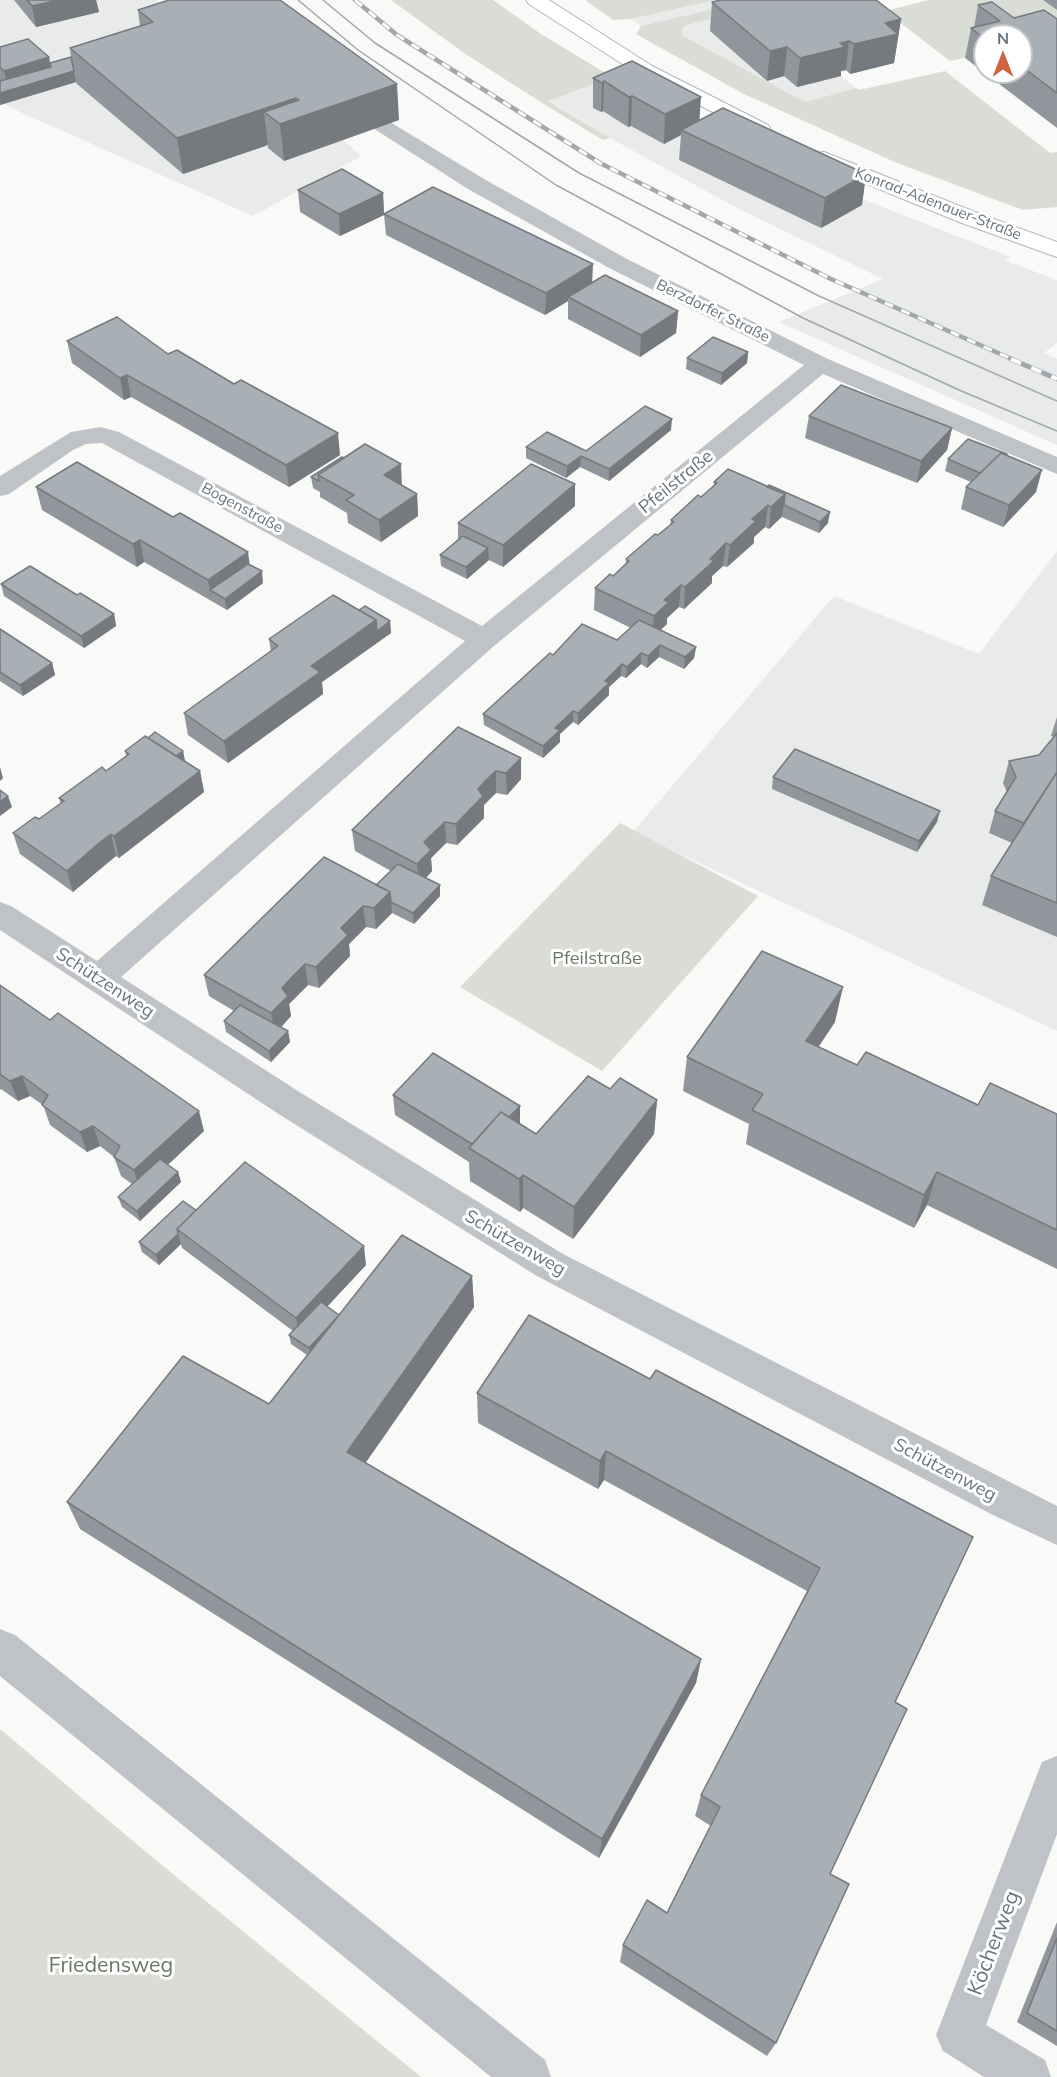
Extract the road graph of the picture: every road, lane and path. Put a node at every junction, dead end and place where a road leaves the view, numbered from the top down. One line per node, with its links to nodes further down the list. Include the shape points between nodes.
1 (536, 0): 3 (main road, via 645,70)
2 (383, 126): 6 (street, Berzdorfer Straße, via 476,184 619,264)
3 (776, 137)
4 (806, 151): 5 (main road, Konrad-Adenauer-Straße)
5 (1057, 250)
6 (820, 364): 7 (street, Berzdorfer Straße); 9 (street, Pfeilstraße)
7 (1057, 466)
8 (0, 488): 9 (street, Bogenstraße, via 80,437 110,437)
9 (484, 639): 11 (street, Pfeilstraße)
10 (0, 914): 11 (street, Schützenweg)
11 (99, 978): 12 (street, Schützenweg, via 289,1103 550,1265)
12 (1057, 1526)
13 (0, 1650): 15 (street)
14 (1057, 1777): 16 (street, Köcherweg, via 959,2035)
15 (528, 2077)
16 (1028, 2077)

